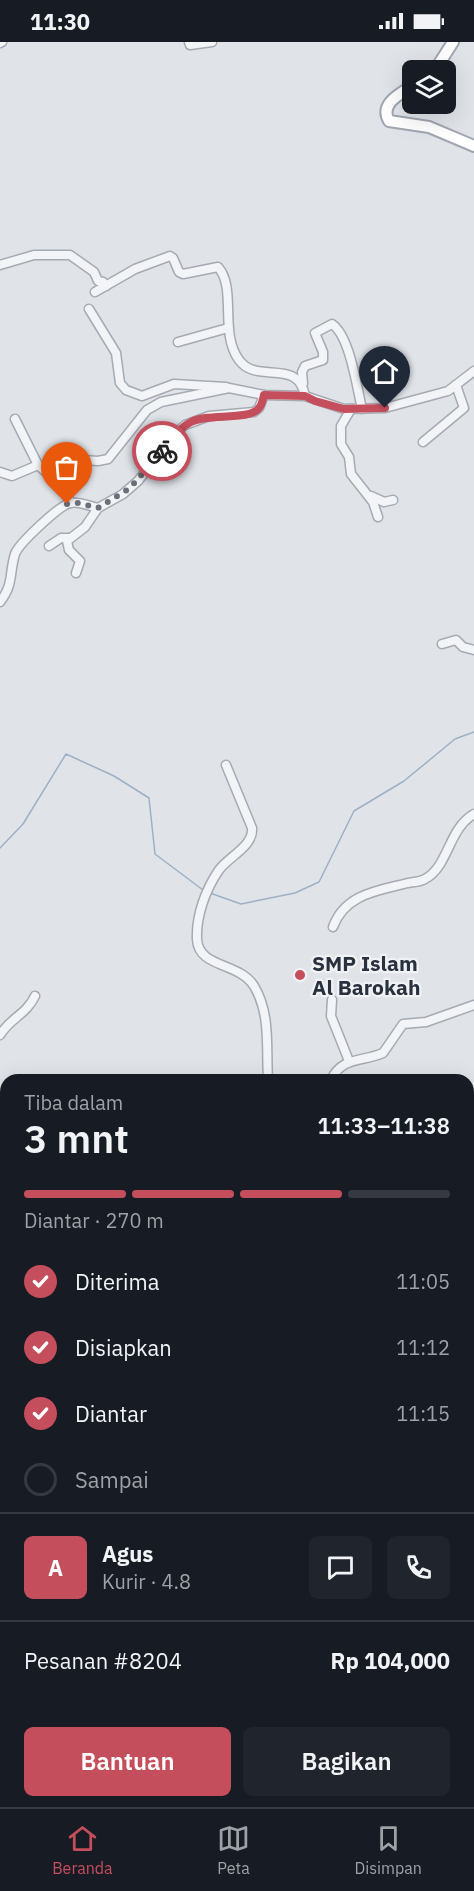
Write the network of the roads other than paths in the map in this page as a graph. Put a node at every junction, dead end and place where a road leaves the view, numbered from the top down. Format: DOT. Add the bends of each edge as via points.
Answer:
graph roads {
  1 [pos="189,42"];
  2 [pos="212,42"];
  3 [pos="453,42"];
  4 [pos="441,60"];
  5 [pos="402,93"];
  6 [pos="473,143"];
  7 [pos="0,265"];
  8 [pos="106,286"];
  9 [pos="94,292"];
  10 [pos="88,309"];
  11 [pos="228,328"];
  12 [pos="178,342"];
  13 [pos="474,372"];
  14 [pos="303,383"];
  15 [pos="456,385"];
  16 [pos="229,388"];
  17 [pos="264,395"];
  18 [pos="305,396"];
  19 [pos="351,409"];
  20 [pos="362,409"];
  21 [pos="15,419"];
  22 [pos="423,442"];
  23 [pos="38,465"];
  24 [pos="59,468"];
  25 [pos="0,472"];
  26 [pos="368,495"];
  27 [pos="393,500"];
  28 [pos="71,503"];
  29 [pos="98,508"];
  30 [pos="378,518"];
  31 [pos="70,538"];
  32 [pos="50,546"];
  33 [pos="76,573"];
  34 [pos="0,602"];
  35 [pos="442,644"];
  36 [pos="474,650"];
  37 [pos="226,765"];
  38 [pos="474,814"];
  39 [pos="333,927"];
  40 [pos="35,996"];
  41 [pos="332,1000"];
  42 [pos="474,1005"];
  43 [pos="0,1035"];
  44 [pos="349,1061"];
  45 [pos="268,1074"];
  46 [pos="335,1074"];
  47 [pos="474,1371"];
  48 [pos="474,1382"];
  1 -- 2 [label="street"];
  3 -- 4 [label="main road"];
  5 -- 6 [label="main road" via="389,103 387,119 429,127"];
  7 -- 8 [label="street" via="34,255 70,255"];
  8 -- 9 [label="street"];
  8 -- 11 [label="street" via="135,269 170,256 183,274 218,267 227,294"];
  10 -- 16 [label="street" via="116,352 120,383 126,390 145,395 169,384 184,383"];
  11 -- 12 [label="street"];
  11 -- 14 [label="street" via="233,350 245,366 293,376"];
  13 -- 15 [label="street"];
  14 -- 18 [label="street"];
  14 -- 20 [label="street" via="305,366 323,360 315,333 332,324 339,330 352,364"];
  15 -- 20 [label="street" via="400,405"];
  15 -- 22 [label="street" via="464,408"];
  16 -- 17 [label="street"];
  16 -- 24 [label="street" via="155,403 108,459 84,460"];
  17 -- 18 [label="street"];
  17 -- 29 [label="street" via="259,408 252,413 209,416 185,425 130,488"];
  18 -- 19 [label="street"];
  19 -- 20 [label="street"];
  19 -- 26 [label="street" via="341,426 341,444 354,479"];
  21 -- 23 [label="street"];
  23 -- 24 [label="street" via="46,472"];
  23 -- 25 [label="street" via="13,476"];
  24 -- 28 [label="street"];
  26 -- 27 [label="street" via="384,502"];
  26 -- 30 [label="street"];
  28 -- 29 [label="street"];
  28 -- 34 [label="street" via="18,548 11,584"];
  29 -- 31 [label="street" via="85,527"];
  31 -- 32 [label="street" via="61,538"];
  31 -- 33 [label="street" via="66,546 81,563"];
  35 -- 36 [label="street" via="456,640"];
  37 -- 45 [label="street" via="252,834 222,866 203,902 198,923 199,950 211,961 245,975 259,997 266,1025"];
  38 -- 39 [label="street" via="456,829 428,877 366,893 343,909"];
  40 -- 43 [label="street" via="27,1011"];
  41 -- 44 [label="street" via="331,1016"];
  42 -- 44 [label="street" via="426,1022 404,1024 383,1053"];
  44 -- 46 [label="street"];
  47 -- 48 [label="street"];
}
